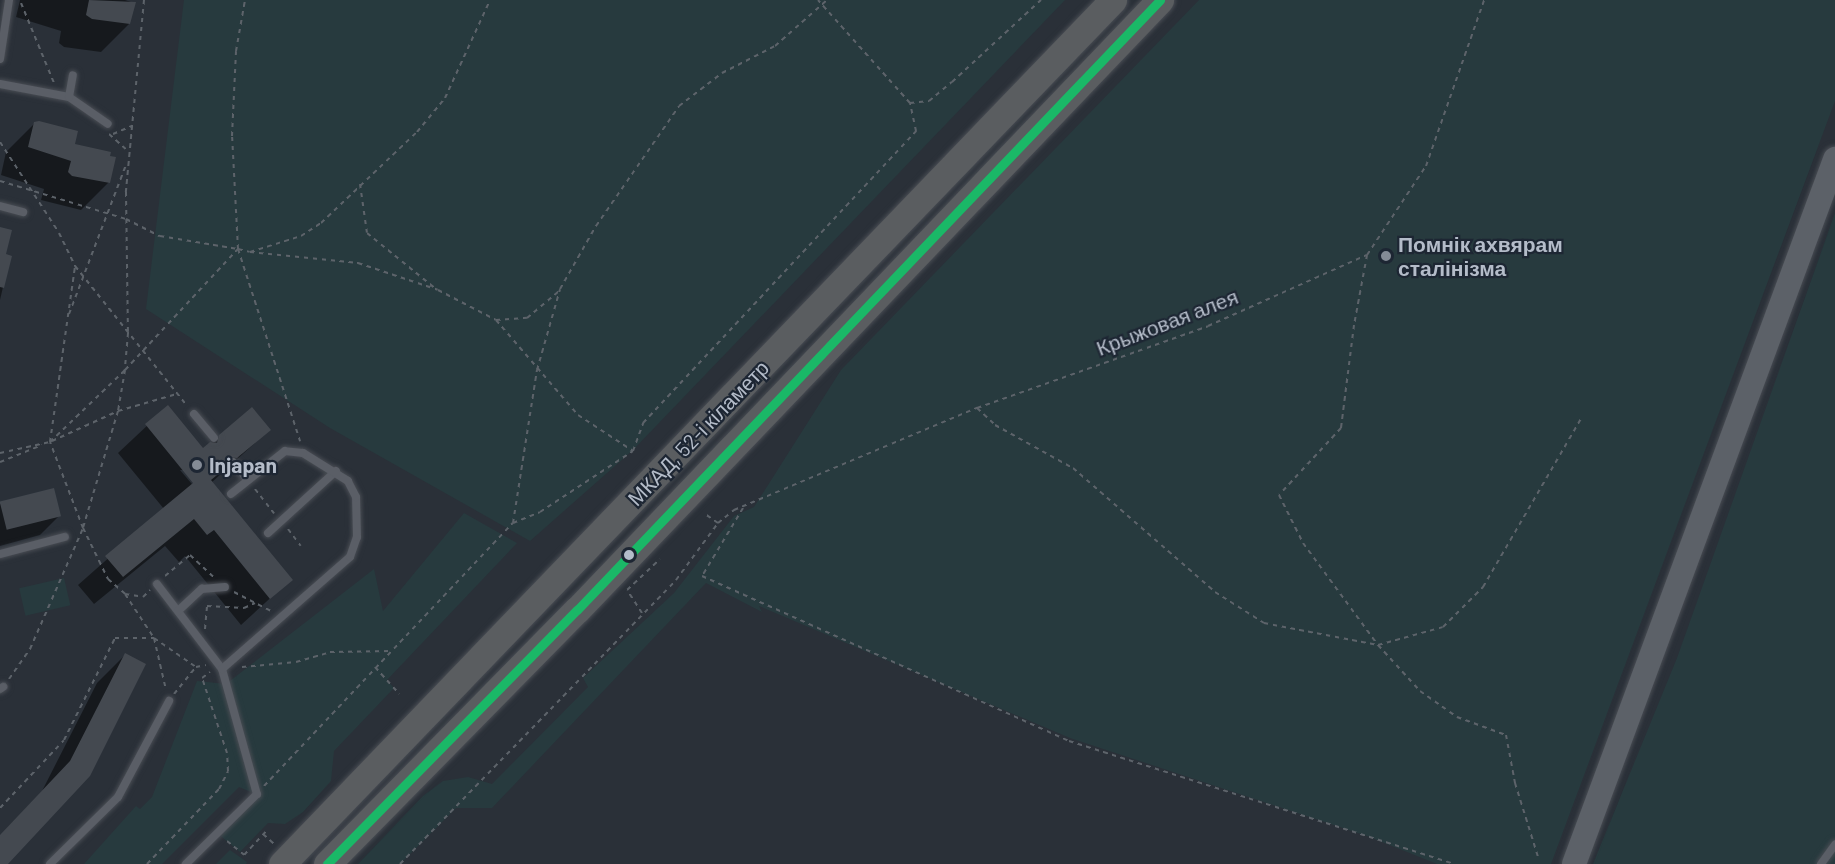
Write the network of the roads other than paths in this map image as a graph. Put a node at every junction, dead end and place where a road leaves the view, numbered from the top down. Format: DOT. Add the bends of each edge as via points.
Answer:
graph roads {
  1 [pos="9,0"];
  2 [pos="1113,0"];
  3 [pos="1160,0"];
  4 [pos="0,59"];
  5 [pos="73,75"];
  6 [pos="0,84"];
  7 [pos="69,97"];
  8 [pos="106,127"];
  9 [pos="1835,159"];
  10 [pos="0,206"];
  11 [pos="23,212"];
  12 [pos="194,414"];
  13 [pos="214,438"];
  14 [pos="233,462"];
  15 [pos="336,471"];
  16 [pos="248,480"];
  17 [pos="231,494"];
  18 [pos="268,533"];
  19 [pos="65,537"];
  20 [pos="0,554"];
  21 [pos="157,584"];
  22 [pos="225,587"];
  23 [pos="178,611"];
  24 [pos="222,665"];
  25 [pos="169,701"];
  26 [pos="1835,844"];
  27 [pos="1577,859"];
  28 [pos="50,864"];
  29 [pos="186,864"];
  30 [pos="282,864"];
  31 [pos="327,864"];
  32 [pos="1821,864"];
  1 -- 4 [label="lane"];
  2 -- 30 [label="highway, МКАД, 52-і кіламетр"];
  3 -- 31 [label="highway, МКАД, 52-і кіламетр" via="614,572"];
  5 -- 7 [label="lane"];
  6 -- 7 [label="lane"];
  7 -- 8 [label="lane"];
  9 -- 27 [label="main road"];
  10 -- 11 [label="lane"];
  12 -- 13 [label="lane"];
  14 -- 16 [label="lane"];
  15 -- 16 [label="lane" via="303,453 285,451"];
  15 -- 18 [label="lane"];
  15 -- 24 [label="lane" via="348,481 356,497 357,537 350,557"];
  16 -- 17 [label="lane"];
  19 -- 20 [label="lane"];
  21 -- 23 [label="lane"];
  22 -- 23 [label="lane" via="202,589"];
  23 -- 24 [label="lane"];
  24 -- 29 [label="lane" via="257,794"];
  25 -- 28 [label="lane" via="118,796"];
  26 -- 32 [label="lane"];
}
